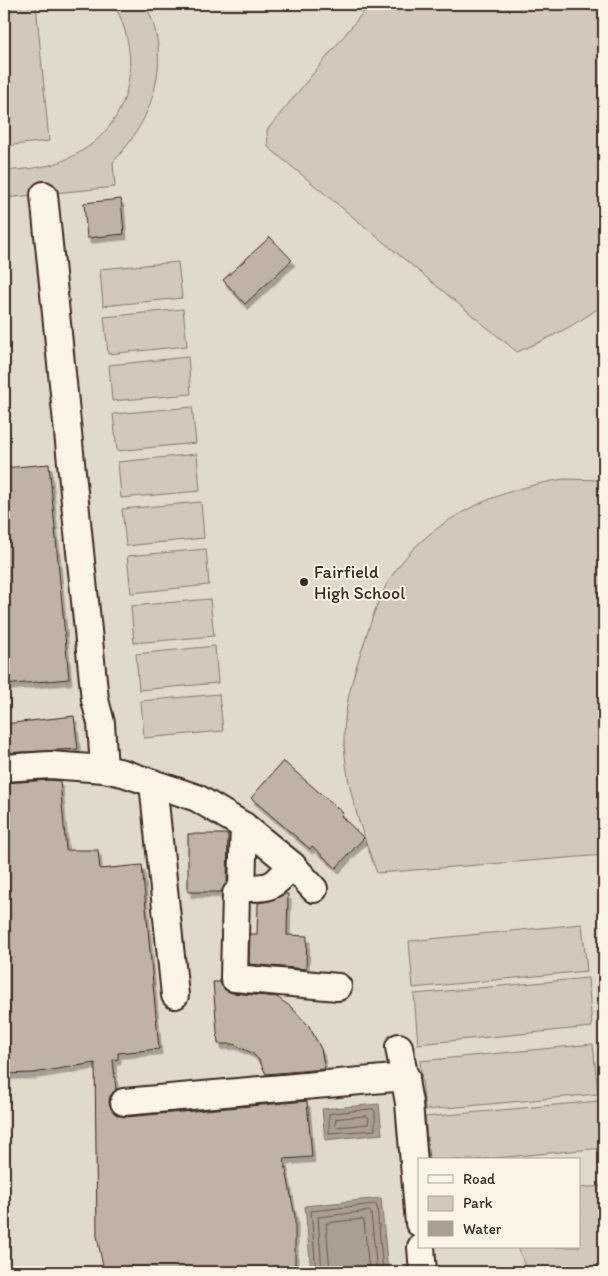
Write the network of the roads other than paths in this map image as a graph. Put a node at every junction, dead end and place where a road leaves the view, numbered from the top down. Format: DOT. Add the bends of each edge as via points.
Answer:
graph roads {
  1 [pos="44,195"];
  2 [pos="4,768"];
  3 [pos="104,769"];
  4 [pos="152,783"];
  5 [pos="244,826"];
  6 [pos="292,865"];
  7 [pos="242,888"];
  8 [pos="314,889"];
  9 [pos="338,987"];
  10 [pos="175,995"];
  11 [pos="399,1047"];
  12 [pos="406,1077"];
  13 [pos="124,1102"];
  14 [pos="418,1212"];
  15 [pos="421,1248"];
  16 [pos="423,1272"];
  1 -- 3 [label="lane"];
  2 -- 3 [label="lane" via="50,765"];
  3 -- 4 [label="lane"];
  4 -- 5 [label="lane" via="197,798"];
  4 -- 10 [label="lane"];
  5 -- 6 [label="lane"];
  5 -- 7 [label="lane"];
  6 -- 7 [label="lane" via="268,888"];
  6 -- 8 [label="lane"];
  7 -- 9 [label="lane" via="236,894 234,978"];
  11 -- 12 [label="lane"];
  12 -- 13 [label="lane"];
  12 -- 14 [label="lane"];
  15 -- 16 [label="lane"];
}
